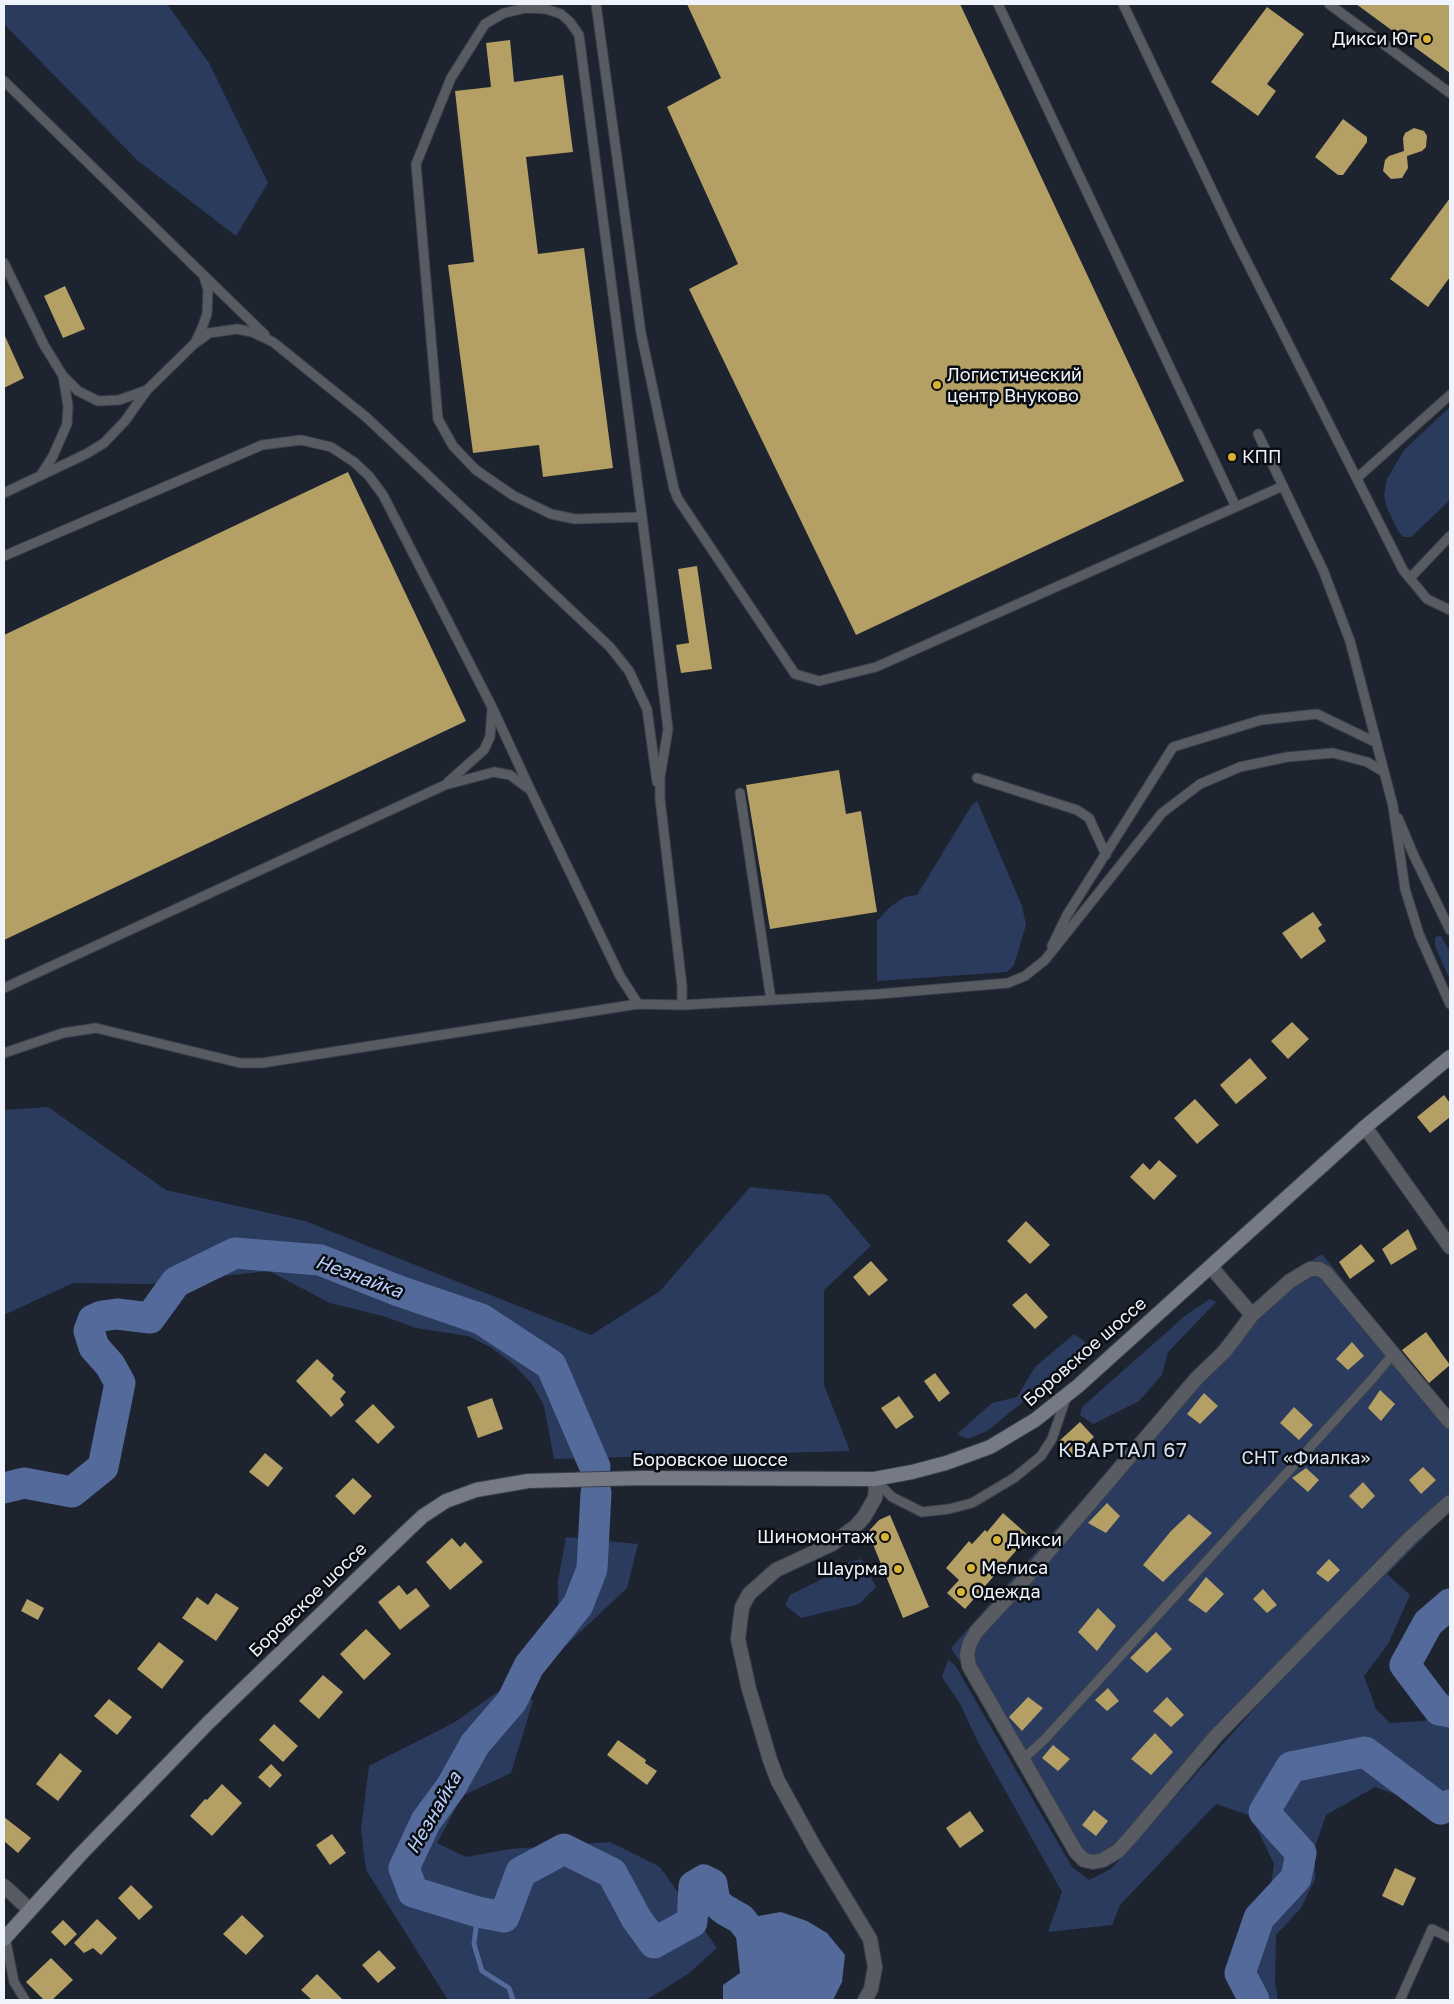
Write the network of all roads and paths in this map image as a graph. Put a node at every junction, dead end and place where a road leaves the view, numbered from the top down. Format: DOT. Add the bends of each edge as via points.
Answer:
graph roads {
  1 [pos="596,4"];
  2 [pos="998,4"];
  3 [pos="1123,4"];
  4 [pos="1329,4"];
  5 [pos="4,81"];
  6 [pos="1450,93"];
  7 [pos="4,263"];
  8 [pos="204,276"];
  9 [pos="273,342"];
  10 [pos="194,344"];
  11 [pos="63,376"];
  12 [pos="147,390"];
  13 [pos="1450,395"];
  14 [pos="1258,434"];
  15 [pos="41,475"];
  16 [pos="1357,478"];
  17 [pos="1283,486"];
  18 [pos="4,493"];
  19 [pos="1236,507"];
  20 [pos="642,517"];
  21 [pos="1450,536"];
  22 [pos="4,556"];
  23 [pos="1410,578"];
  24 [pos="1450,610"];
  25 [pos="492,705"];
  26 [pos="1377,743"];
  27 [pos="1384,772"];
  28 [pos="977,778"];
  29 [pos="445,785"];
  30 [pos="531,791"];
  31 [pos="740,793"];
  32 [pos="660,799"];
  33 [pos="1393,806"];
  34 [pos="1106,855"];
  35 [pos="1450,930"];
  36 [pos="1045,960"];
  37 [pos="4,988"];
  38 [pos="771,1000"];
  39 [pos="638,1004"];
  40 [pos="682,1004"];
  41 [pos="1450,1004"];
  42 [pos="4,1053"];
  43 [pos="1450,1057"];
  44 [pos="1365,1127"];
  45 [pos="1450,1245"];
  46 [pos="1211,1267"];
  47 [pos="1252,1315"];
  48 [pos="1393,1354"];
  49 [pos="1067,1395"];
  50 [pos="1450,1422"];
  51 [pos="874,1479"];
  52 [pos="1450,1502"];
  53 [pos="1022,1760"];
  54 [pos="4,1886"];
  55 [pos="30,1910"];
  56 [pos="4,1938"];
  57 [pos="1450,1938"];
  58 [pos="25,2000"];
  59 [pos="865,2000"];
  60 [pos="1400,2000"];
  1 -- 19 [label="lane" via="641,333 674,489 795,674 819,681 876,667"];
  2 -- 19 [label="lane"];
  3 -- 16 [label="lane" via="1235,238"];
  4 -- 6 [label="lane"];
  5 -- 8 [label="lane"];
  7 -- 11 [label="lane" via="44,346"];
  8 -- 9 [label="lane"];
  8 -- 10 [label="lane" via="208,290 206,314"];
  9 -- 10 [label="lane" via="237,329 209,333"];
  9 -- 32 [label="lane" via="366,417 610,647 629,671 647,709"];
  10 -- 12 [label="lane"];
  11 -- 12 [label="lane" via="78,391 98,401 119,400"];
  11 -- 15 [label="lane" via="67,424"];
  12 -- 15 [label="lane" via="104,443"];
  13 -- 16 [label="lane"];
  14 -- 17 [label="lane"];
  15 -- 18 [label="lane"];
  16 -- 23 [label="lane"];
  17 -- 19 [label="lane"];
  17 -- 26 [label="lane" via="1324,570 1343,620"];
  20 -- 20 [label="lane" via="575,519 551,514 514,496 476,470 453,446 438,419 416,164 451,78 485,24 504,13 526,8 546,9 561,14 578,35"];
  20 -- 32 [label="lane" via="668,729"];
  21 -- 23 [label="lane"];
  22 -- 25 [label="lane" via="262,445 301,440 331,447 354,462 383,495"];
  23 -- 24 [label="lane" via="1427,599"];
  25 -- 29 [label="lane" via="490,737 484,750"];
  25 -- 30 [label="lane"];
  26 -- 27 [label="lane"];
  26 -- 34 [label="lane" via="1317,714 1261,720 1173,747"];
  27 -- 33 [label="lane"];
  27 -- 36 [label="lane" via="1366,762 1333,753 1287,757 1240,767 1200,784 1162,813"];
  28 -- 34 [label="lane" via="1077,810 1089,818"];
  29 -- 30 [label="lane" via="494,772 510,776"];
  29 -- 37 [label="lane"];
  30 -- 39 [label="lane" via="620,976"];
  31 -- 38 [label="lane"];
  32 -- 40 [label="lane"];
  33 -- 35 [label="lane"];
  33 -- 41 [label="lane" via="1410,908"];
  34 -- 36 [label="lane" via="1067,915"];
  36 -- 38 [label="lane" via="1025,976 1008,983"];
  38 -- 40 [label="lane"];
  39 -- 40 [label="lane"];
  39 -- 42 [label="lane" via="262,1063 240,1063 96,1028 63,1033"];
  43 -- 44 [label="main road, Боровское шоссе"];
  44 -- 45 [label="street"];
  44 -- 46 [label="main road, Боровское шоссе"];
  46 -- 47 [label="street"];
  46 -- 49 [label="main road, Боровское шоссе"];
  47 -- 48 [label="street" via="1290,1281 1310,1269 1319,1269 1326,1273"];
  47 -- 53 [label="street" via="1025,1580 976,1632 970,1643 967,1654 970,1666"];
  48 -- 50 [label="street"];
  48 -- 53 [label="lane" via="1045,1739"];
  49 -- 51 [label="main road, Боровское шоссе" via="990,1447 946,1463"];
  49 -- 51 [label="lane" via="1052,1439 1041,1456 1014,1478 972,1503 922,1512 892,1497"];
  51 -- 55 [label="main road, Боровское шоссе" via="546,1480 476,1490 446,1501 423,1516 306,1626 209,1722"];
  51 -- 59 [label="street" via="875,1498 854,1527 832,1544 776,1570 749,1594 742,1607 738,1639 749,1689 778,1781 870,1939 875,1967 871,1989"];
  52 -- 53 [label="street" via="1410,1538 1229,1723 1118,1851 1103,1860 1084,1860 1076,1852"];
  54 -- 55 [label="street"];
  55 -- 56 [label="main road, Боровское шоссе"];
  56 -- 58 [label="lane" via="14,1982"];
  57 -- 60 [label="lane" via="1432,1929"];
}
